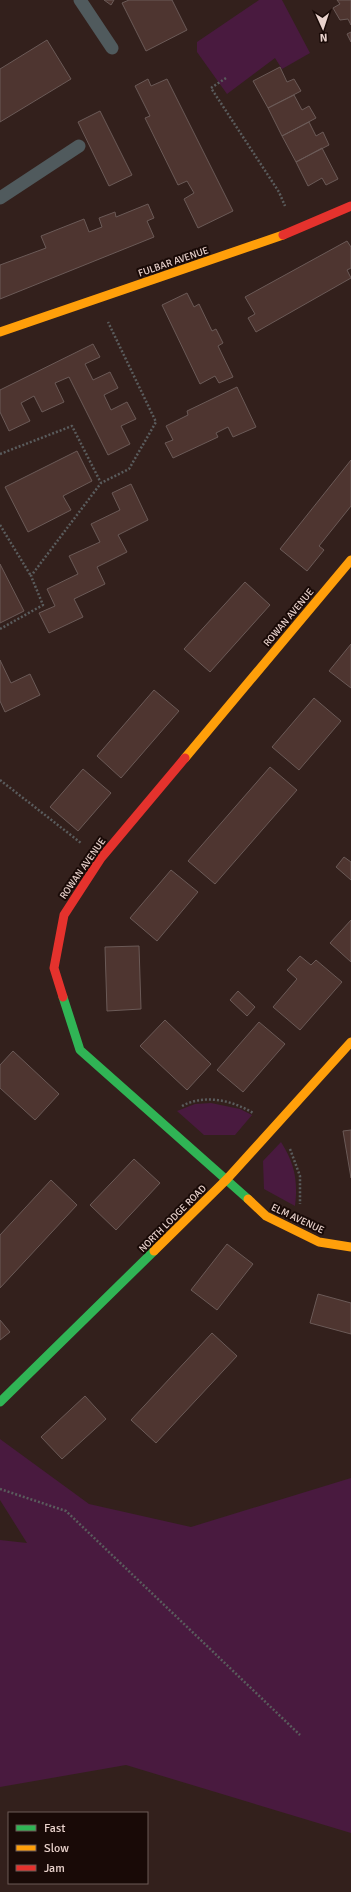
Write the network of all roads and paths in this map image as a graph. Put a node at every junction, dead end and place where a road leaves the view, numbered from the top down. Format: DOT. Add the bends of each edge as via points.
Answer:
graph roads {
  1 [pos="80,0"];
  2 [pos="112,48"];
  3 [pos="226,78"];
  4 [pos="79,146"];
  5 [pos="0,198"];
  6 [pos="351,206"];
  7 [pos="295,231"];
  8 [pos="97,299"];
  9 [pos="0,332"];
  10 [pos="0,454"];
  11 [pos="101,483"];
  12 [pos="0,525"];
  13 [pos="351,560"];
  14 [pos="31,576"];
  15 [pos="0,629"];
  16 [pos="0,780"];
  17 [pos="100,858"];
  18 [pos="351,1042"];
  19 [pos="227,1179"];
  20 [pos="351,1247"];
  21 [pos="0,1402"];
  22 [pos="0,1489"];
  23 [pos="300,1735"];
  1 -- 2 [label="lane"];
  3 -- 7 [label="path" via="211,88 279,192"];
  4 -- 5 [label="lane"];
  6 -- 7 [label="street, FULBAR AVENUE"];
  7 -- 8 [label="street, FULBAR AVENUE"];
  8 -- 9 [label="street, FULBAR AVENUE"];
  8 -- 11 [label="path" via="156,422 129,469"];
  10 -- 11 [label="path" via="72,426"];
  11 -- 14 [label="path"];
  12 -- 14 [label="path"];
  13 -- 17 [label="street, ROWAN AVENUE"];
  14 -- 15 [label="path" via="42,605"];
  16 -- 17 [label="path"];
  17 -- 19 [label="street, ROWAN AVENUE" via="64,915 54,968 80,1050"];
  18 -- 19 [label="street, NORTH LODGE ROAD"];
  19 -- 20 [label="street, ELM AVENUE" via="266,1216 319,1242"];
  19 -- 21 [label="street, NORTH LODGE ROAD"];
  22 -- 23 [label="path" via="66,1511"];
}
